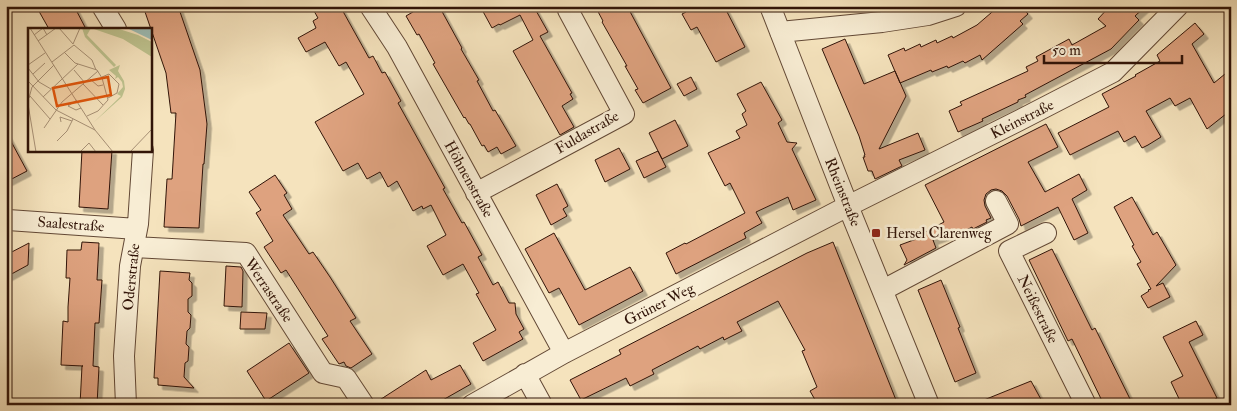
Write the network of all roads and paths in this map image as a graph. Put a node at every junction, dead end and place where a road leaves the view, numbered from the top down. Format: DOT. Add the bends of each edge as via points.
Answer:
graph roads {
  1 [pos="102,6"];
  2 [pos="370,6"];
  3 [pos="770,6"];
  4 [pos="956,6"];
  5 [pos="1178,6"];
  6 [pos="568,10"];
  7 [pos="115,28"];
  8 [pos="780,32"];
  9 [pos="143,151"];
  10 [pos="476,192"];
  11 [pos="996,201"];
  12 [pos="848,206"];
  13 [pos="6,221"];
  14 [pos="1046,232"];
  15 [pos="135,238"];
  16 [pos="883,290"];
  17 [pos="564,353"];
  18 [pos="525,374"];
  19 [pos="126,405"];
  20 [pos="364,405"];
  21 [pos="472,405"];
  22 [pos="542,405"];
  23 [pos="929,405"];
  24 [pos="1086,405"];
  1 -- 7 [label="street"];
  2 -- 10 [label="street, Höhnenstraße" via="398,47"];
  3 -- 8 [label="street, Rheinstraße"];
  4 -- 8 [label="street" via="928,16"];
  5 -- 12 [label="street, Kleinstraße" via="1113,72"];
  6 -- 10 [label="street, Fuldastraße" via="624,114"];
  8 -- 12 [label="street, Rheinstraße"];
  9 -- 15 [label="street, Oderstraße"];
  10 -- 17 [label="street, Höhnenstraße"];
  11 -- 16 [label="street" via="1008,224"];
  12 -- 16 [label="street, Rheinstraße"];
  12 -- 17 [label="street, Grüner Weg"];
  13 -- 15 [label="street, Saalestraße"];
  14 -- 24 [label="street, Neißestraße" via="1009,251"];
  15 -- 19 [label="street, Oderstraße" via="124,356"];
  15 -- 20 [label="street, Werrastraße" via="246,253 323,373 346,378"];
  16 -- 23 [label="street, Rheinstraße"];
  17 -- 18 [label="street, Grüner Weg"];
  18 -- 21 [label="street, Grüner Weg"];
  18 -- 22 [label="street"];
}
